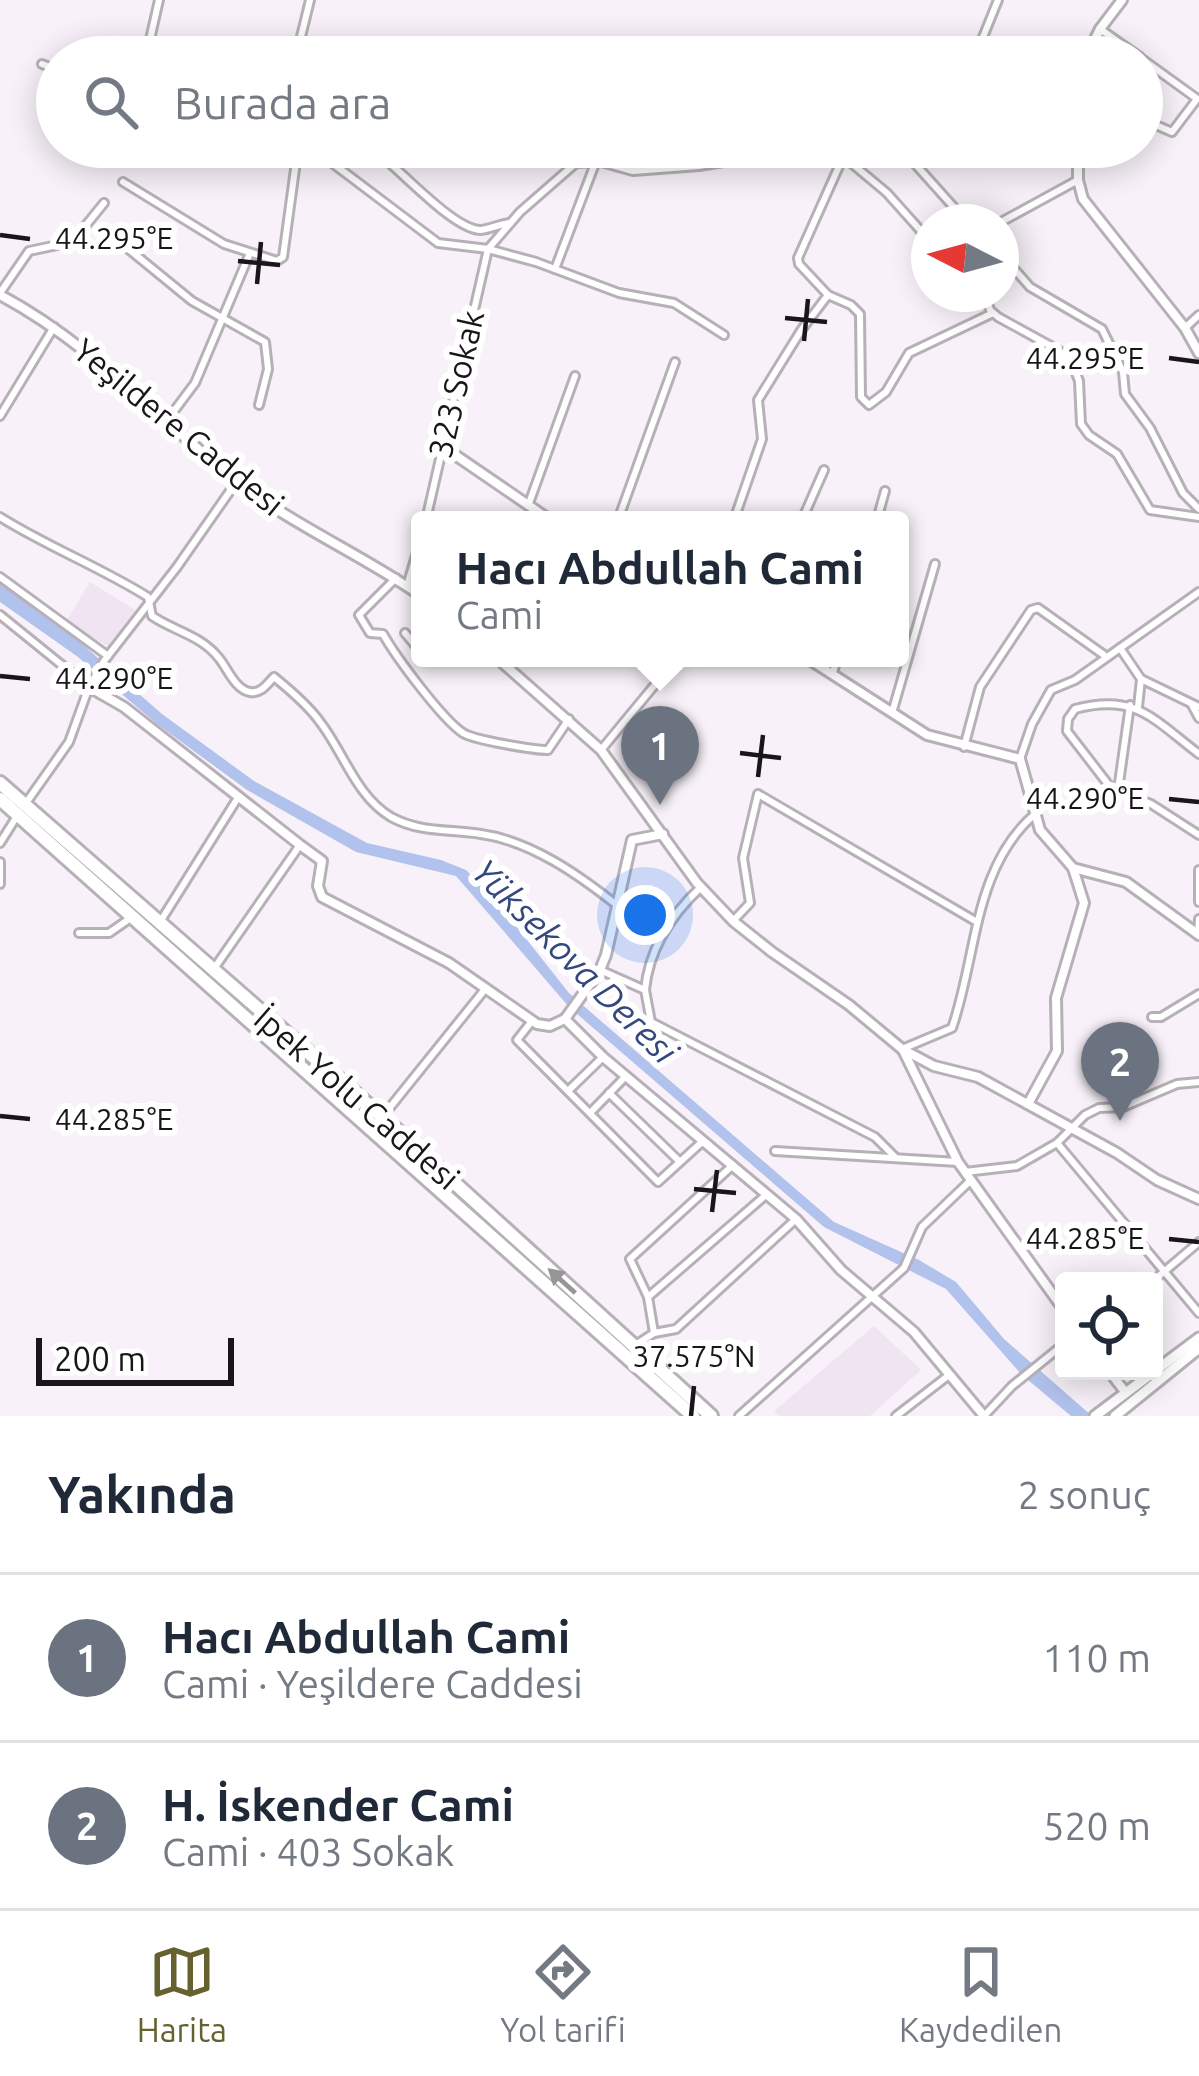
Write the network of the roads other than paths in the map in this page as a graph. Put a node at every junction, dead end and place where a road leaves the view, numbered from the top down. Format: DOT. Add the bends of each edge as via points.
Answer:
graph roads {
  1 [pos="159,0"];
  2 [pos="310,0"];
  3 [pos="998,0"];
  4 [pos="1117,2"];
  5 [pos="1100,29"];
  6 [pos="151,36"];
  7 [pos="301,36"];
  8 [pos="983,36"];
  9 [pos="1096,36"];
  10 [pos="1110,36"];
  11 [pos="1163,74"];
  12 [pos="1198,100"];
  13 [pos="1163,128"];
  14 [pos="295,168"];
  15 [pos="339,168"];
  16 [pos="392,168"];
  17 [pos="570,168"];
  18 [pos="593,168"];
  19 [pos="622,168"];
  20 [pos="673,168"];
  21 [pos="842,168"];
  22 [pos="864,168"];
  23 [pos="918,168"];
  24 [pos="1078,168"];
  25 [pos="1078,180"];
  26 [pos="123,182"];
  27 [pos="104,203"];
  28 [pos="951,204"];
  29 [pos="1019,212"];
  30 [pos="911,220"];
  31 [pos="509,223"];
  32 [pos="126,247"];
  33 [pos="488,249"];
  34 [pos="250,253"];
  35 [pos="555,269"];
  36 [pos="1019,274"];
  37 [pos="0,294"];
  38 [pos="828,295"];
  39 [pos="993,313"];
  40 [pos="222,315"];
  41 [pos="1199,315"];
  42 [pos="54,327"];
  43 [pos="1185,328"];
  44 [pos="724,335"];
  45 [pos="1199,353"];
  46 [pos="675,362"];
  47 [pos="575,376"];
  48 [pos="259,405"];
  49 [pos="1,412"];
  50 [pos="168,419"];
  51 [pos="442,446"];
  52 [pos="824,470"];
  53 [pos="237,481"];
  54 [pos="886,491"];
  55 [pos="428,511"];
  56 [pos="531,511"];
  57 [pos="532,511"];
  58 [pos="621,511"];
  59 [pos="737,511"];
  60 [pos="806,511"];
  61 [pos="880,511"];
  62 [pos="1199,513"];
  63 [pos="0,517"];
  64 [pos="935,564"];
  65 [pos="411,572"];
  66 [pos="0,577"];
  67 [pos="397,577"];
  68 [pos="407,586"];
  69 [pos="411,589"];
  70 [pos="1199,592"];
  71 [pos="148,605"];
  72 [pos="0,615"];
  73 [pos="11,624"];
  74 [pos="0,632"];
  75 [pos="405,633"];
  76 [pos="411,640"];
  77 [pos="1120,648"];
  78 [pos="909,654"];
  79 [pos="1105,656"];
  80 [pos="106,658"];
  81 [pos="508,667"];
  82 [pos="670,667"];
  83 [pos="822,667"];
  84 [pos="835,667"];
  85 [pos="905,667"];
  86 [pos="833,673"];
  87 [pos="1142,680"];
  88 [pos="89,687"];
  89 [pos="1134,706"];
  90 [pos="1196,706"];
  91 [pos="892,713"];
  92 [pos="1199,718"];
  93 [pos="569,719"];
  94 [pos="964,746"];
  95 [pos="601,751"];
  96 [pos="1199,754"];
  97 [pos="1020,759"];
  98 [pos="0,783"];
  99 [pos="1118,792"];
  100 [pos="239,796"];
  101 [pos="0,800"];
  102 [pos="21,810"];
  103 [pos="1035,814"];
  104 [pos="663,834"];
  105 [pos="1199,835"];
  106 [pos="0,843"];
  107 [pos="300,845"];
  108 [pos="0,862"];
  109 [pos="1073,868"];
  110 [pos="1199,870"];
  111 [pos="0,884"];
  112 [pos="700,887"];
  113 [pos="1199,902"];
  114 [pos="618,906"];
  115 [pos="131,917"];
  116 [pos="1199,919"];
  117 [pos="733,920"];
  118 [pos="977,922"];
  119 [pos="159,925"];
  120 [pos="79,933"];
  121 [pos="1198,935"];
  122 [pos="600,970"];
  123 [pos="213,971"];
  124 [pos="486,988"];
  125 [pos="645,990"];
  126 [pos="1196,995"];
  127 [pos="567,1016"];
  128 [pos="1152,1017"];
  129 [pos="532,1021"];
  130 [pos="902,1048"];
  131 [pos="603,1058"];
  132 [pos="626,1076"];
  133 [pos="1199,1082"];
  134 [pos="568,1091"];
  135 [pos="609,1093"];
  136 [pos="1028,1104"];
  137 [pos="590,1113"];
  138 [pos="382,1117"];
  139 [pos="1072,1129"];
  140 [pos="875,1137"];
  141 [pos="703,1142"];
  142 [pos="1057,1143"];
  143 [pos="775,1151"];
  144 [pos="871,1155"];
  145 [pos="895,1156"];
  146 [pos="680,1161"];
  147 [pos="958,1162"];
  148 [pos="734,1165"];
  149 [pos="968,1177"];
  150 [pos="767,1194"];
  151 [pos="1199,1199"];
  152 [pos="796,1219"];
  153 [pos="1199,1242"];
  154 [pos="1167,1271"];
  155 [pos="1163,1274"];
  156 [pos="873,1296"];
  157 [pos="648,1297"];
  158 [pos="1055,1298"];
  159 [pos="1199,1313"];
  160 [pos="654,1333"];
  161 [pos="1199,1338"];
  162 [pos="634,1346"];
  163 [pos="1199,1348"];
  164 [pos="1055,1349"];
  165 [pos="949,1376"];
  166 [pos="1115,1380"];
  167 [pos="1127,1398"];
  168 [pos="1099,1413"];
  169 [pos="693,1416"];
  170 [pos="711,1416"];
  171 [pos="739,1416"];
  172 [pos="896,1416"];
  173 [pos="984,1416"];
  174 [pos="1115,1416"];
  175 [pos="1138,1416"];
  1 -- 6 [label="street"];
  2 -- 7 [label="street"];
  3 -- 8 [label="street"];
  4 -- 5 [label="street"];
  5 -- 9 [label="street"];
  5 -- 10 [label="street"];
  11 -- 12 [label="street"];
  12 -- 13 [label="street" via="1172,132"];
  14 -- 34 [label="street" via="283,256"];
  15 -- 33 [label="street" via="438,243"];
  16 -- 31 [label="street" via="467,226"];
  17 -- 31 [label="street"];
  18 -- 35 [label="street"];
  19 -- 20 [label="street"];
  21 -- 38 [label="street" via="798,258"];
  22 -- 30 [label="street"];
  23 -- 28 [label="street"];
  24 -- 25 [label="street"];
  25 -- 29 [label="street"];
  25 -- 43 [label="street" via="1083,199"];
  26 -- 34 [label="street"];
  27 -- 37 [label="street" via="79,235 29,251"];
  31 -- 33 [label="street"];
  32 -- 40 [label="street"];
  33 -- 35 [label="street"];
  33 -- 51 [label="street, 323 Sokak"];
  34 -- 40 [label="street"];
  35 -- 44 [label="street" via="674,303"];
  36 -- 62 [label="street" via="1102,329 1125,394"];
  37 -- 42 [label="street, Yeşildere Caddesi"];
  38 -- 39 [label="street" via="860,314 861,397 869,405 909,353"];
  38 -- 59 [label="street" via="758,400 762,439"];
  39 -- 62 [label="street" via="1072,363 1081,424 1117,454 1150,510"];
  40 -- 48 [label="street" via="267,346"];
  40 -- 50 [label="street" via="195,383"];
  41 -- 43 [label="street"];
  42 -- 49 [label="street"];
  42 -- 50 [label="street, Yeşildere Caddesi"];
  43 -- 45 [label="street"];
  46 -- 58 [label="street"];
  47 -- 57 [label="street"];
  50 -- 53 [label="street, Yeşildere Caddesi"];
  51 -- 55 [label="street, 323 Sokak"];
  51 -- 56 [label="street"];
  52 -- 60 [label="street"];
  53 -- 67 [label="street, Yeşildere Caddesi"];
  53 -- 71 [label="street"];
  54 -- 61 [label="street"];
  63 -- 71 [label="street" via="103,569 148,597"];
  64 -- 78 [label="street"];
  65 -- 68 [label="street"];
  66 -- 80 [label="street"];
  67 -- 68 [label="street, Yeşildere Caddesi"];
  67 -- 93 [label="street" via="359,615 465,734 548,750"];
  68 -- 69 [label="street, Yeşildere Caddesi"];
  70 -- 77 [label="street"];
  71 -- 80 [label="street"];
  71 -- 114 [label="street" via="157,621 214,652 239,687 260,691 274,677 285,686 322,724 366,796 392,817 418,829 523,845"];
  72 -- 73 [label="street"];
  73 -- 74 [label="street"];
  73 -- 88 [label="street"];
  75 -- 76 [label="street"];
  77 -- 79 [label="street"];
  77 -- 87 [label="street"];
  79 -- 94 [label="street" via="1049,614 1031,610 980,687"];
  79 -- 97 [label="street" via="1052,690"];
  80 -- 88 [label="street"];
  81 -- 93 [label="street"];
  82 -- 95 [label="street"];
  83 -- 86 [label="street"];
  84 -- 86 [label="street"];
  85 -- 91 [label="street"];
  86 -- 91 [label="street"];
  87 -- 89 [label="street"];
  87 -- 90 [label="street"];
  88 -- 100 [label="street"];
  88 -- 102 [label="street" via="69,742"];
  89 -- 96 [label="street"];
  89 -- 99 [label="street"];
  89 -- 99 [label="street" via="1092,704 1068,719 1077,745"];
  90 -- 92 [label="street"];
  91 -- 94 [label="street"];
  93 -- 95 [label="street"];
  94 -- 97 [label="street"];
  95 -- 104 [label="street"];
  97 -- 103 [label="street"];
  98 -- 102 [label="highway, İpek Yolu Caddesi"];
  99 -- 105 [label="street"];
  100 -- 107 [label="street"];
  100 -- 119 [label="street"];
  101 -- 102 [label="highway, İpek Yolu Caddesi"];
  102 -- 106 [label="street"];
  102 -- 115 [label="highway, İpek Yolu Caddesi"];
  102 -- 119 [label="highway, İpek Yolu Caddesi"];
  103 -- 109 [label="street"];
  103 -- 118 [label="street" via="1017,829"];
  104 -- 112 [label="street"];
  104 -- 114 [label="street" via="632,840"];
  107 -- 123 [label="street"];
  107 -- 124 [label="street" via="322,861 322,897"];
  108 -- 111 [label="street"];
  109 -- 121 [label="street" via="1126,882"];
  109 -- 136 [label="street" via="1084,902 1055,998 1057,1051"];
  110 -- 113 [label="street"];
  112 -- 117 [label="street"];
  112 -- 125 [label="street" via="653,952"];
  114 -- 122 [label="street"];
  115 -- 120 [label="street" via="109,933"];
  115 -- 169 [label="highway, İpek Yolu Caddesi"];
  116 -- 121 [label="street"];
  117 -- 118 [label="street" via="750,903 743,858 758,794"];
  117 -- 130 [label="street"];
  118 -- 130 [label="street" via="952,1028"];
  119 -- 123 [label="highway, İpek Yolu Caddesi"];
  122 -- 125 [label="street"];
  122 -- 127 [label="street"];
  123 -- 138 [label="highway, İpek Yolu Caddesi"];
  124 -- 129 [label="street"];
  124 -- 138 [label="street"];
  125 -- 140 [label="street" via="651,1022"];
  126 -- 128 [label="street"];
  127 -- 129 [label="street" via="550,1026"];
  127 -- 131 [label="street"];
  129 -- 134 [label="street" via="517,1040"];
  130 -- 136 [label="street"];
  130 -- 147 [label="street"];
  131 -- 132 [label="street"];
  131 -- 134 [label="street"];
  132 -- 135 [label="street"];
  132 -- 141 [label="street"];
  133 -- 139 [label="street" via="1099,1108"];
  134 -- 137 [label="street"];
  135 -- 137 [label="street"];
  135 -- 146 [label="street"];
  136 -- 139 [label="street"];
  137 -- 146 [label="street" via="658,1182"];
  162 -- 138 [label="highway, İpek Yolu Caddesi, one-way"];
  139 -- 142 [label="street"];
  139 -- 151 [label="street"];
  140 -- 144 [label="street"];
  140 -- 145 [label="street"];
  141 -- 146 [label="street"];
  141 -- 148 [label="street"];
  142 -- 149 [label="street" via="1017,1166"];
  142 -- 154 [label="street"];
  143 -- 144 [label="street"];
  144 -- 145 [label="street"];
  145 -- 147 [label="street"];
  147 -- 149 [label="street"];
  148 -- 150 [label="street"];
  148 -- 157 [label="street" via="630,1259"];
  149 -- 156 [label="street" via="922,1227 904,1268"];
  149 -- 158 [label="street"];
  150 -- 152 [label="street"];
  150 -- 157 [label="street"];
  152 -- 156 [label="street"];
  152 -- 160 [label="street" via="676,1329"];
  153 -- 154 [label="street"];
  154 -- 155 [label="street"];
  154 -- 159 [label="street"];
  156 -- 165 [label="street"];
  156 -- 171 [label="street"];
  157 -- 160 [label="street"];
  160 -- 162 [label="street"];
  161 -- 167 [label="main road"];
  162 -- 170 [label="highway, İpek Yolu Caddesi"];
  163 -- 167 [label="main road"];
  164 -- 173 [label="street"];
  165 -- 172 [label="street"];
  165 -- 173 [label="street"];
  166 -- 167 [label="street"];
  167 -- 168 [label="main road"];
  167 -- 174 [label="main road"];
  167 -- 175 [label="street"];
}
